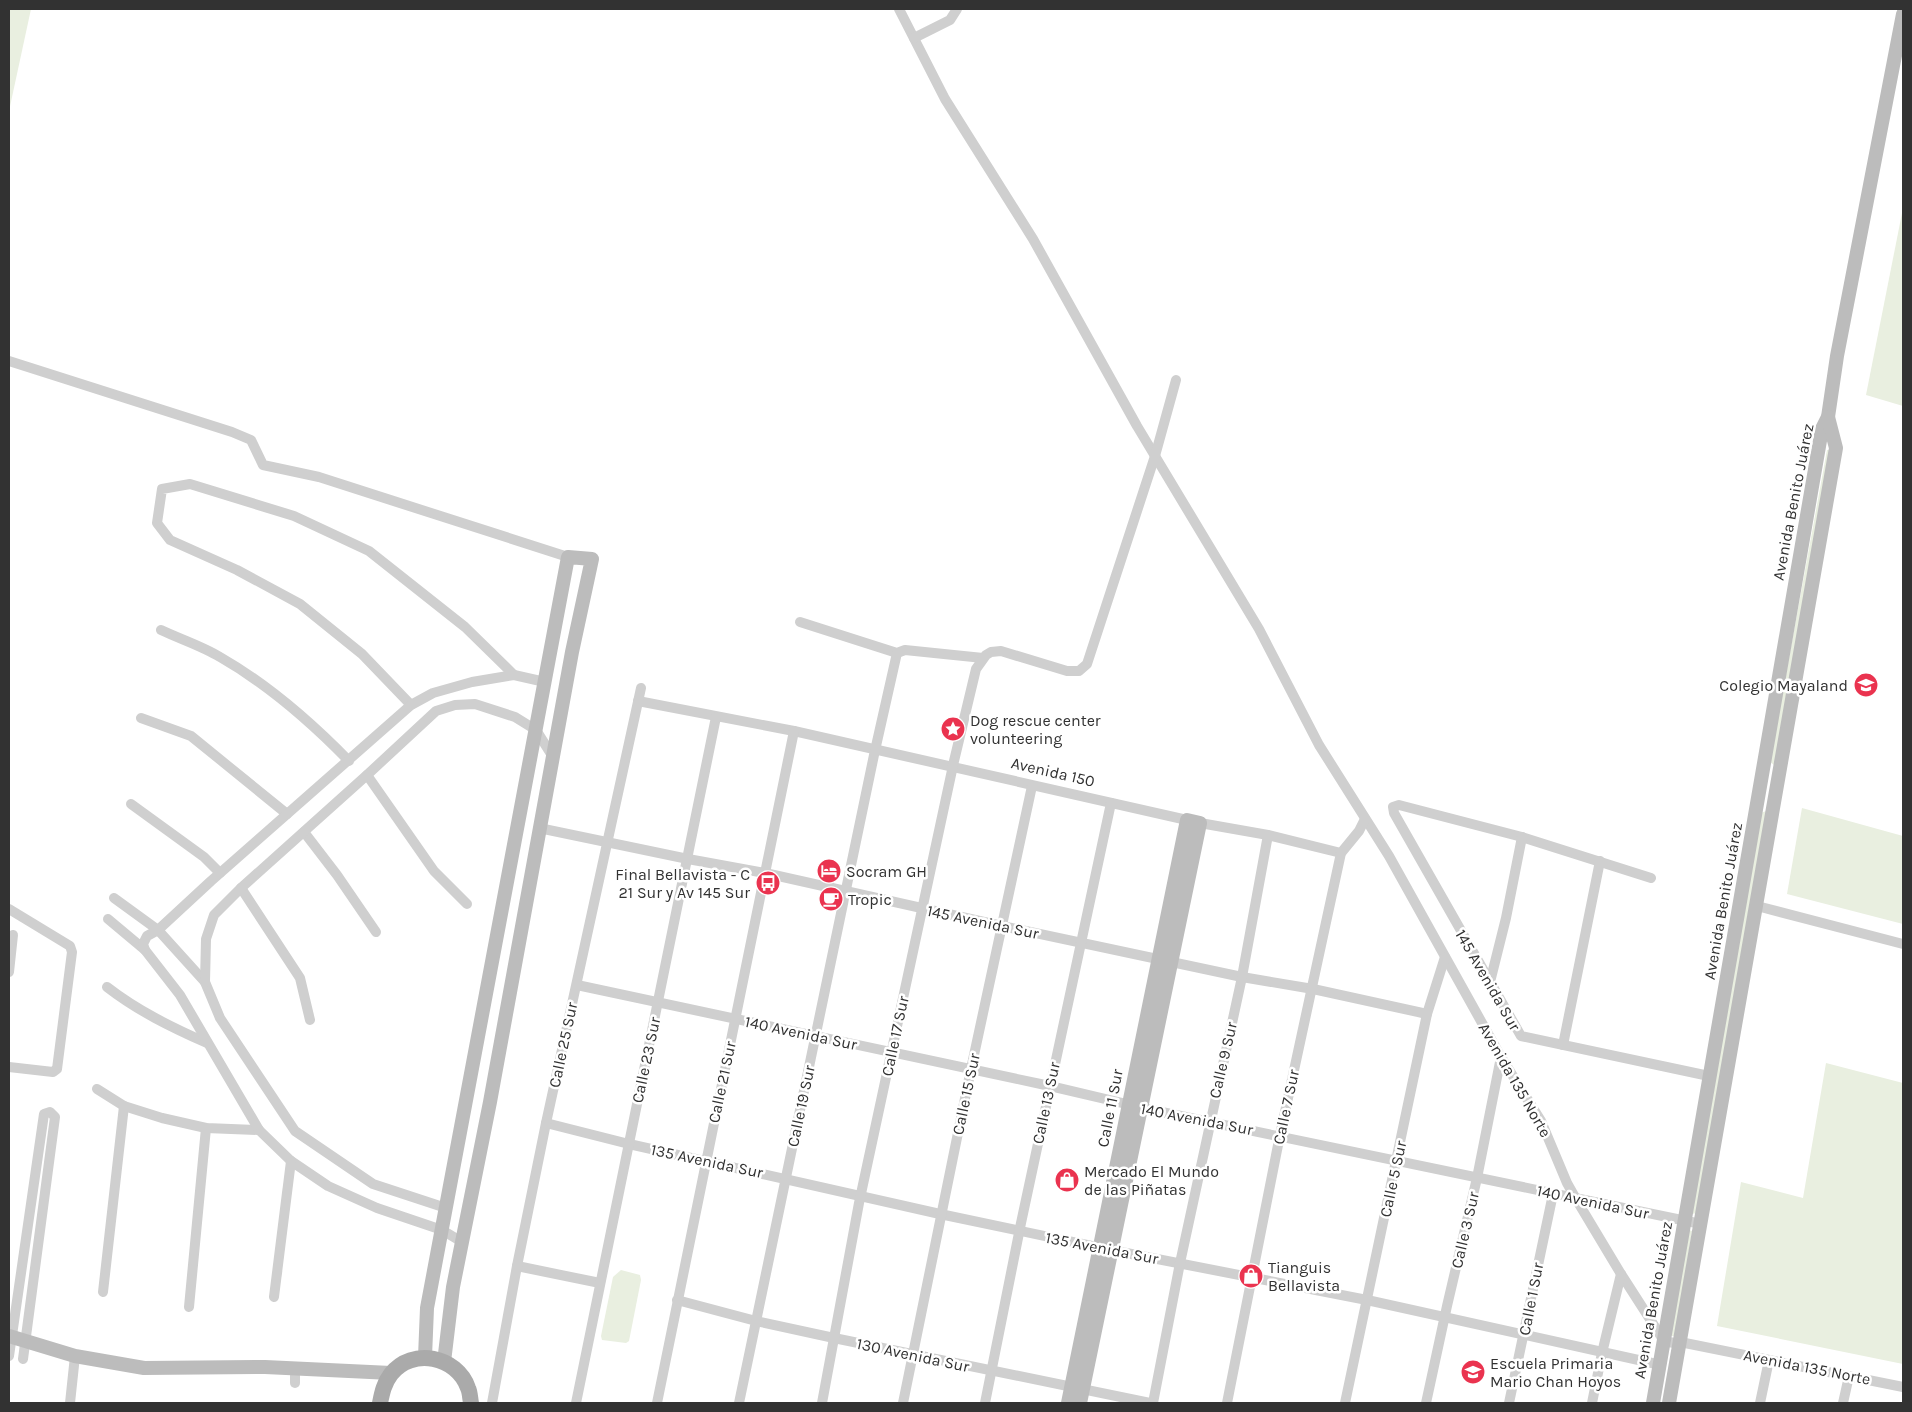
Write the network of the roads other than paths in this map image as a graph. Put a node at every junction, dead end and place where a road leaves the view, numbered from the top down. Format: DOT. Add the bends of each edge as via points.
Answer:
graph roads {
  1 [pos="899,9"];
  2 [pos="957,9"];
  3 [pos="1903,14"];
  4 [pos="914,38"];
  5 [pos="9,361"];
  6 [pos="1176,380"];
  7 [pos="1828,417"];
  8 [pos="1155,456"];
  9 [pos="568,557"];
  10 [pos="800,622"];
  11 [pos="160,630"];
  12 [pos="897,653"];
  13 [pos="983,658"];
  14 [pos="514,675"];
  15 [pos="545,682"];
  16 [pos="641,688"];
  17 [pos="638,701"];
  18 [pos="411,705"];
  19 [pos="141,718"];
  20 [pos="716,718"];
  21 [pos="536,730"];
  22 [pos="794,731"];
  23 [pos="875,750"];
  24 [pos="553,757"];
  25 [pos="349,761"];
  26 [pos="953,766"];
  27 [pos="367,775"];
  28 [pos="1032,786"];
  29 [pos="1111,803"];
  30 [pos="131,804"];
  31 [pos="287,814"];
  32 [pos="1365,819"];
  33 [pos="1193,822"];
  34 [pos="540,828"];
  35 [pos="304,832"];
  36 [pos="1268,835"];
  37 [pos="1522,837"];
  38 [pos="608,842"];
  39 [pos="1342,853"];
  40 [pos="688,859"];
  41 [pos="1600,861"];
  42 [pos="220,873"];
  43 [pos="764,873"];
  44 [pos="1651,878"];
  45 [pos="241,888"];
  46 [pos="846,890"];
  47 [pos="114,898"];
  48 [pos="467,904"];
  49 [pos="1757,906"];
  50 [pos="9,908"];
  51 [pos="922,908"];
  52 [pos="108,919"];
  53 [pos="1002,926"];
  54 [pos="158,930"];
  55 [pos="376,932"];
  56 [pos="13,935"];
  57 [pos="1080,942"];
  58 [pos="1903,944"];
  59 [pos="145,950"];
  60 [pos="1445,956"];
  61 [pos="1165,961"];
  62 [pos="9,972"];
  63 [pos="1242,977"];
  64 [pos="205,982"];
  65 [pos="1490,982"];
  66 [pos="576,984"];
  67 [pos="108,987"];
  68 [pos="1313,989"];
  69 [pos="657,1001"];
  70 [pos="507,1008"];
  71 [pos="483,1011"];
  72 [pos="1427,1014"];
  73 [pos="735,1018"];
  74 [pos="310,1020"];
  75 [pos="816,1036"];
  76 [pos="207,1043"];
  77 [pos="1563,1046"];
  78 [pos="892,1052"];
  79 [pos="1501,1057"];
  80 [pos="9,1067"];
  81 [pos="971,1069"];
  82 [pos="1709,1076"];
  83 [pos="1050,1086"];
  84 [pos="97,1089"];
  85 [pos="124,1106"];
  86 [pos="1135,1106"];
  87 [pos="1210,1122"];
  88 [pos="546,1123"];
  89 [pos="206,1128"];
  90 [pos="258,1130"];
  91 [pos="1280,1135"];
  92 [pos="629,1144"];
  93 [pos="1397,1160"];
  94 [pos="291,1161"];
  95 [pos="706,1161"];
  96 [pos="785,1178"];
  97 [pos="1477,1178"];
  98 [pos="1553,1194"];
  99 [pos="861,1195"];
  100 [pos="1576,1199"];
  101 [pos="446,1208"];
  102 [pos="940,1214"];
  103 [pos="1685,1220"];
  104 [pos="1701,1224"];
  105 [pos="442,1230"];
  106 [pos="1019,1231"];
  107 [pos="462,1242"];
  108 [pos="1106,1249"];
  109 [pos="1180,1263"];
  110 [pos="517,1266"];
  111 [pos="1621,1274"];
  112 [pos="1251,1277"];
  113 [pos="600,1283"];
  114 [pos="103,1292"];
  115 [pos="274,1297"];
  116 [pos="677,1300"];
  117 [pos="1367,1300"];
  118 [pos="189,1307"];
  119 [pos="1444,1317"];
  120 [pos="756,1321"];
  121 [pos="1524,1334"];
  122 [pos="10,1336"];
  123 [pos="834,1338"];
  124 [pos="26,1340"];
  125 [pos="1664,1341"];
  126 [pos="1680,1342"];
  127 [pos="1602,1353"];
  128 [pos="913,1355"];
  129 [pos="9,1356"];
  130 [pos="75,1356"];
  131 [pos="425,1357"];
  132 [pos="23,1359"];
  133 [pos="1769,1360"];
  134 [pos="444,1362"];
  135 [pos="1660,1365"];
  136 [pos="295,1368"];
  137 [pos="993,1371"];
  138 [pos="391,1373"];
  139 [pos="1849,1376"];
  140 [pos="295,1383"];
  141 [pos="1903,1387"];
  142 [pos="1078,1394"];
  143 [pos="70,1403"];
  144 [pos="380,1403"];
  145 [pos="471,1403"];
  146 [pos="492,1403"];
  147 [pos="576,1403"];
  148 [pos="657,1403"];
  149 [pos="740,1403"];
  150 [pos="822,1403"];
  151 [pos="903,1403"];
  152 [pos="986,1403"];
  153 [pos="1068,1403"];
  154 [pos="1152,1403"];
  155 [pos="1227,1403"];
  156 [pos="1345,1403"];
  157 [pos="1426,1403"];
  158 [pos="1509,1403"];
  159 [pos="1592,1403"];
  160 [pos="1653,1403"];
  161 [pos="1669,1403"];
  162 [pos="1760,1403"];
  163 [pos="1843,1403"];
  1 -- 4 [label="street, Avenida 135 Norte"];
  2 -- 4 [label="street" via="950,20"];
  3 -- 7 [label="main road"];
  4 -- 8 [label="street, Avenida 135 Norte" via="945,99 1033,239"];
  5 -- 9 [label="street" via="232,432 251,440 263,465 319,477"];
  6 -- 8 [label="street"];
  7 -- 49 [label="main road, Avenida Benito Juárez" via="1836,448"];
  7 -- 82 [label="main road, Avenida Benito Juárez" via="1822,429"];
  8 -- 13 [label="street" via="1087,664 1079,671 1067,671 1001,651 991,652"];
  8 -- 32 [label="street, Avenida 135 Norte" via="1259,629 1319,745"];
  9 -- 15 [label="main road"];
  9 -- 24 [label="main road" via="592,560"];
  10 -- 12 [label="street"];
  11 -- 25 [label="street" via="219,656 268,688 314,726"];
  12 -- 13 [label="street" via="905,650"];
  12 -- 23 [label="street"];
  13 -- 26 [label="street, Calle 17 Sur" via="976,669"];
  14 -- 15 [label="street"];
  14 -- 18 [label="street" via="433,692"];
  14 -- 18 [label="street" via="465,627 369,551 294,516 190,484 162,489 157,523 170,540 237,570 300,604 362,654"];
  15 -- 21 [label="main road"];
  16 -- 17 [label="street, Calle 25 Sur"];
  17 -- 20 [label="street, Avenida 150"];
  17 -- 38 [label="street, Calle 25 Sur"];
  18 -- 25 [label="street"];
  19 -- 31 [label="street" via="191,736"];
  20 -- 22 [label="street, Avenida 150"];
  20 -- 40 [label="street, Calle 23 Sur"];
  21 -- 24 [label="street"];
  21 -- 27 [label="street" via="507,714 475,704 455,704 436,711"];
  21 -- 71 [label="main road"];
  22 -- 23 [label="street, Avenida 150"];
  22 -- 43 [label="street, Calle 21 Sur"];
  23 -- 26 [label="street, Avenida 150"];
  23 -- 46 [label="street, Calle 19 Sur"];
  24 -- 34 [label="main road"];
  25 -- 31 [label="street"];
  26 -- 28 [label="street, Avenida 150"];
  26 -- 51 [label="street, Calle 17 Sur"];
  27 -- 35 [label="street"];
  27 -- 48 [label="street" via="434,871"];
  28 -- 29 [label="street, Avenida 150"];
  28 -- 53 [label="street, Calle 15 Sur"];
  29 -- 33 [label="street, Avenida 150"];
  29 -- 57 [label="street, Calle 13 Sur"];
  30 -- 42 [label="street"];
  31 -- 42 [label="street"];
  32 -- 39 [label="street, Calle 7 Sur"];
  32 -- 60 [label="street, Avenida 135 Norte"];
  33 -- 36 [label="street, Avenida 150"];
  33 -- 61 [label="main road, Calle 11 Sur"];
  34 -- 38 [label="street, 145 Avenida Sur"];
  34 -- 70 [label="main road"];
  35 -- 45 [label="street"];
  35 -- 55 [label="street"];
  36 -- 39 [label="street, Avenida 150"];
  36 -- 63 [label="street, Calle 9 Sur"];
  37 -- 41 [label="street"];
  37 -- 65 [label="street"];
  37 -- 65 [label="street, 145 Avenida Sur" via="1399,805 1393,807"];
  38 -- 40 [label="street, 145 Avenida Sur"];
  38 -- 66 [label="street, Calle 25 Sur"];
  39 -- 68 [label="street, Calle 7 Sur"];
  40 -- 43 [label="street, 145 Avenida Sur"];
  40 -- 69 [label="street, Calle 23 Sur"];
  41 -- 44 [label="street"];
  41 -- 77 [label="street"];
  42 -- 54 [label="street"];
  43 -- 46 [label="street, 145 Avenida Sur"];
  43 -- 73 [label="street, Calle 21 Sur"];
  45 -- 64 [label="street" via="214,915 206,939"];
  45 -- 74 [label="street" via="300,978"];
  46 -- 51 [label="street, 145 Avenida Sur"];
  46 -- 75 [label="street, Calle 19 Sur"];
  47 -- 54 [label="street"];
  49 -- 58 [label="street"];
  49 -- 104 [label="main road, Avenida Benito Juárez"];
  50 -- 80 [label="street" via="70,946 72,952 57,1069 53,1072"];
  51 -- 53 [label="street, 145 Avenida Sur"];
  51 -- 78 [label="street, Calle 17 Sur"];
  52 -- 59 [label="street"];
  53 -- 57 [label="street, 145 Avenida Sur"];
  53 -- 81 [label="street, Calle 15 Sur"];
  54 -- 59 [label="street" via="147,936"];
  54 -- 64 [label="street"];
  56 -- 62 [label="street"];
  57 -- 61 [label="street, 145 Avenida Sur"];
  57 -- 83 [label="street, Calle 13 Sur"];
  59 -- 76 [label="street" via="180,995"];
  60 -- 72 [label="street, Calle 5 Sur"];
  60 -- 79 [label="street, Avenida 135 Norte"];
  61 -- 63 [label="street, 145 Avenida Sur"];
  61 -- 86 [label="main road, Calle 11 Sur"];
  63 -- 68 [label="street, 145 Avenida Sur"];
  63 -- 87 [label="street, Calle 9 Sur"];
  64 -- 101 [label="street" via="220,1018 295,1131 373,1184"];
  65 -- 77 [label="street, 145 Avenida Sur" via="1521,1036"];
  66 -- 69 [label="street, 140 Avenida Sur"];
  66 -- 88 [label="street, Calle 25 Sur"];
  67 -- 76 [label="street" via="128,1004"];
  68 -- 72 [label="street, 145 Avenida Sur"];
  68 -- 91 [label="street, Calle 7 Sur"];
  69 -- 73 [label="street, 140 Avenida Sur"];
  69 -- 92 [label="street, Calle 23 Sur"];
  70 -- 71 [label="main road"];
  70 -- 107 [label="main road"];
  71 -- 101 [label="main road"];
  72 -- 93 [label="street, Calle 5 Sur"];
  73 -- 75 [label="street, 140 Avenida Sur"];
  73 -- 95 [label="street, Calle 21 Sur"];
  75 -- 78 [label="street, 140 Avenida Sur"];
  75 -- 96 [label="street, Calle 19 Sur"];
  76 -- 90 [label="street"];
  77 -- 82 [label="street, 145 Avenida Sur"];
  78 -- 81 [label="street, 140 Avenida Sur"];
  78 -- 99 [label="street, Calle 17 Sur"];
  79 -- 97 [label="street, Calle 3 Sur"];
  79 -- 100 [label="street, Avenida 135 Norte" via="1541,1121"];
  81 -- 83 [label="street, 140 Avenida Sur"];
  81 -- 102 [label="street, Calle 15 Sur"];
  82 -- 103 [label="main road, Avenida Benito Juárez"];
  83 -- 86 [label="street, 140 Avenida Sur"];
  83 -- 106 [label="street, Calle 13 Sur"];
  84 -- 85 [label="street"];
  85 -- 89 [label="street"];
  85 -- 114 [label="street"];
  86 -- 87 [label="street, 140 Avenida Sur"];
  86 -- 108 [label="main road, Calle 11 Sur"];
  87 -- 91 [label="street, 140 Avenida Sur"];
  87 -- 109 [label="street, Calle 9 Sur"];
  88 -- 92 [label="street, 135 Avenida Sur"];
  88 -- 110 [label="street, Calle 25 Sur"];
  89 -- 90 [label="street"];
  89 -- 118 [label="street"];
  90 -- 94 [label="street"];
  91 -- 93 [label="street, 140 Avenida Sur"];
  91 -- 112 [label="street, Calle 7 Sur"];
  92 -- 95 [label="street, 135 Avenida Sur"];
  92 -- 113 [label="street, Calle 23 Sur"];
  93 -- 97 [label="street, 140 Avenida Sur"];
  93 -- 117 [label="street, Calle 5 Sur"];
  94 -- 105 [label="street" via="328,1186 377,1208"];
  94 -- 115 [label="street"];
  95 -- 96 [label="street, 135 Avenida Sur"];
  95 -- 116 [label="street, Calle 21 Sur"];
  96 -- 99 [label="street, 135 Avenida Sur"];
  96 -- 120 [label="street, Calle 19 Sur"];
  97 -- 98 [label="street, 140 Avenida Sur"];
  97 -- 119 [label="street, Calle 3 Sur"];
  98 -- 100 [label="street, 140 Avenida Sur"];
  98 -- 121 [label="street, Calle 1 Sur"];
  99 -- 102 [label="street, 135 Avenida Sur"];
  99 -- 123 [label="street, Calle 17 Sur"];
  100 -- 103 [label="street, 140 Avenida Sur"];
  100 -- 111 [label="street, Avenida 135 Norte"];
  101 -- 105 [label="main road"];
  102 -- 106 [label="street, 135 Avenida Sur"];
  102 -- 128 [label="street, Calle 15 Sur"];
  103 -- 104 [label="street, 140 Avenida Sur"];
  103 -- 125 [label="main road, Avenida Benito Juárez"];
  104 -- 126 [label="main road, Avenida Benito Juárez"];
  105 -- 107 [label="street"];
  105 -- 131 [label="main road" via="427,1308"];
  106 -- 108 [label="street, 135 Avenida Sur"];
  106 -- 137 [label="street, Calle 13 Sur"];
  107 -- 134 [label="main road"];
  108 -- 109 [label="street, 135 Avenida Sur"];
  108 -- 142 [label="main road, Calle 11 Sur"];
  109 -- 112 [label="street, 135 Avenida Sur"];
  109 -- 154 [label="street, Calle 9 Sur"];
  110 -- 113 [label="street"];
  110 -- 146 [label="street, Calle 25 Sur"];
  111 -- 125 [label="street, Avenida 135 Norte"];
  111 -- 127 [label="street"];
  112 -- 117 [label="street, 135 Avenida Sur"];
  112 -- 155 [label="street, Calle 7 Sur"];
  113 -- 147 [label="street, Calle 23 Sur"];
  116 -- 120 [label="street, 130 Avenida Sur"];
  116 -- 148 [label="street, Calle 21 Sur"];
  117 -- 119 [label="street, 135 Avenida Sur"];
  117 -- 156 [label="street, Calle 5 Sur"];
  119 -- 121 [label="street, 135 Avenida Sur"];
  119 -- 157 [label="street, Calle 3 Sur"];
  120 -- 123 [label="street, 130 Avenida Sur"];
  120 -- 149 [label="street, Calle 19 Sur"];
  121 -- 127 [label="street, 135 Avenida Sur"];
  121 -- 158 [label="street, Calle 1 Sur"];
  122 -- 124 [label="main road"];
  122 -- 124 [label="street" via="44,1114 50,1112 54,1118"];
  122 -- 129 [label="street"];
  123 -- 128 [label="street, 130 Avenida Sur"];
  123 -- 150 [label="street, Calle 17 Sur"];
  124 -- 130 [label="main road"];
  124 -- 132 [label="street"];
  125 -- 126 [label="street, Avenida 135 Norte"];
  125 -- 135 [label="main road, Avenida Benito Juárez"];
  126 -- 133 [label="street, Avenida 135 Norte"];
  126 -- 161 [label="main road, Avenida Benito Juárez"];
  127 -- 135 [label="street, 135 Avenida Sur"];
  127 -- 159 [label="street"];
  128 -- 137 [label="street, 130 Avenida Sur"];
  128 -- 151 [label="street, Calle 15 Sur"];
  130 -- 136 [label="main road" via="144,1368"];
  130 -- 143 [label="street"];
  131 -- 134 [label="main road"];
  131 -- 138 [label="main road" via="402,1364"];
  133 -- 139 [label="street, Avenida 135 Norte"];
  133 -- 162 [label="street"];
  134 -- 145 [label="main road" via="461,1375"];
  135 -- 160 [label="main road, Avenida Benito Juárez"];
  136 -- 138 [label="main road"];
  136 -- 140 [label="street"];
  137 -- 142 [label="street, 130 Avenida Sur"];
  137 -- 152 [label="street, Calle 13 Sur"];
  138 -- 144 [label="main road" via="383,1386"];
  139 -- 141 [label="street, Avenida 135 Norte"];
  139 -- 163 [label="street"];
  142 -- 153 [label="main road, Calle 11 Sur"];
  142 -- 154 [label="street, 130 Avenida Sur"];
}
